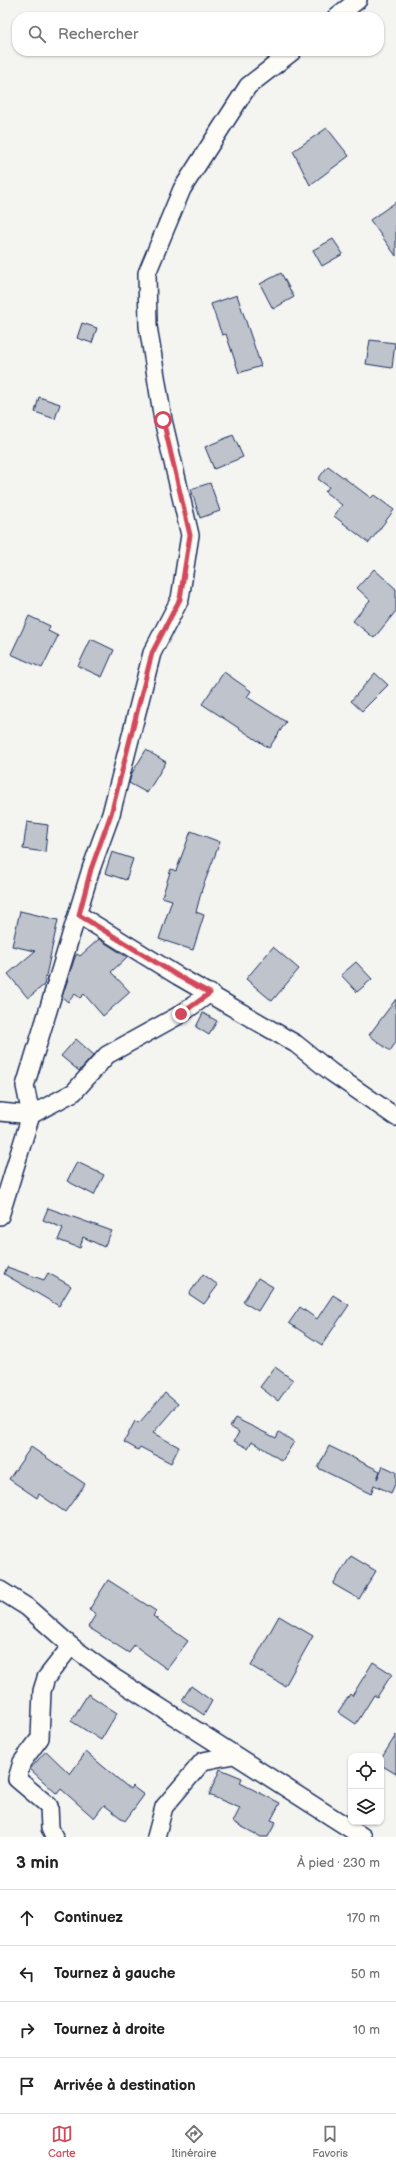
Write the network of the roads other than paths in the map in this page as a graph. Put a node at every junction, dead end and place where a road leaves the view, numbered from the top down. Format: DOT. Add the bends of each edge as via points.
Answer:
graph roads {
  1 [pos="358,0"];
  2 [pos="342,12"];
  3 [pos="287,56"];
  4 [pos="79,915"];
  5 [pos="210,993"];
  6 [pos="0,1112"];
  7 [pos="31,1115"];
  8 [pos="396,1117"];
  9 [pos="0,1216"];
  10 [pos="0,1590"];
  11 [pos="71,1646"];
  12 [pos="233,1755"];
  13 [pos="54,1837"];
  14 [pos="156,1837"];
  15 [pos="363,1837"];
  1 -- 2 [label="street"];
  3 -- 4 [label="street" via="248,86 182,189 147,274 148,326 163,420 190,535 180,599 152,653 111,814 91,869"];
  4 -- 5 [label="street"];
  4 -- 7 [label="street" via="25,1086"];
  5 -- 7 [label="street" via="181,1014 107,1055 74,1092"];
  5 -- 8 [label="street" via="296,1044"];
  6 -- 7 [label="street"];
  7 -- 9 [label="street"];
  10 -- 11 [label="street" via="26,1607"];
  11 -- 12 [label="street" via="116,1679"];
  11 -- 13 [label="street" via="46,1678 42,1691 40,1738 22,1762 17,1779 49,1806 50,1828"];
  12 -- 14 [label="street" via="203,1760 164,1807"];
  12 -- 15 [label="street"];
}
